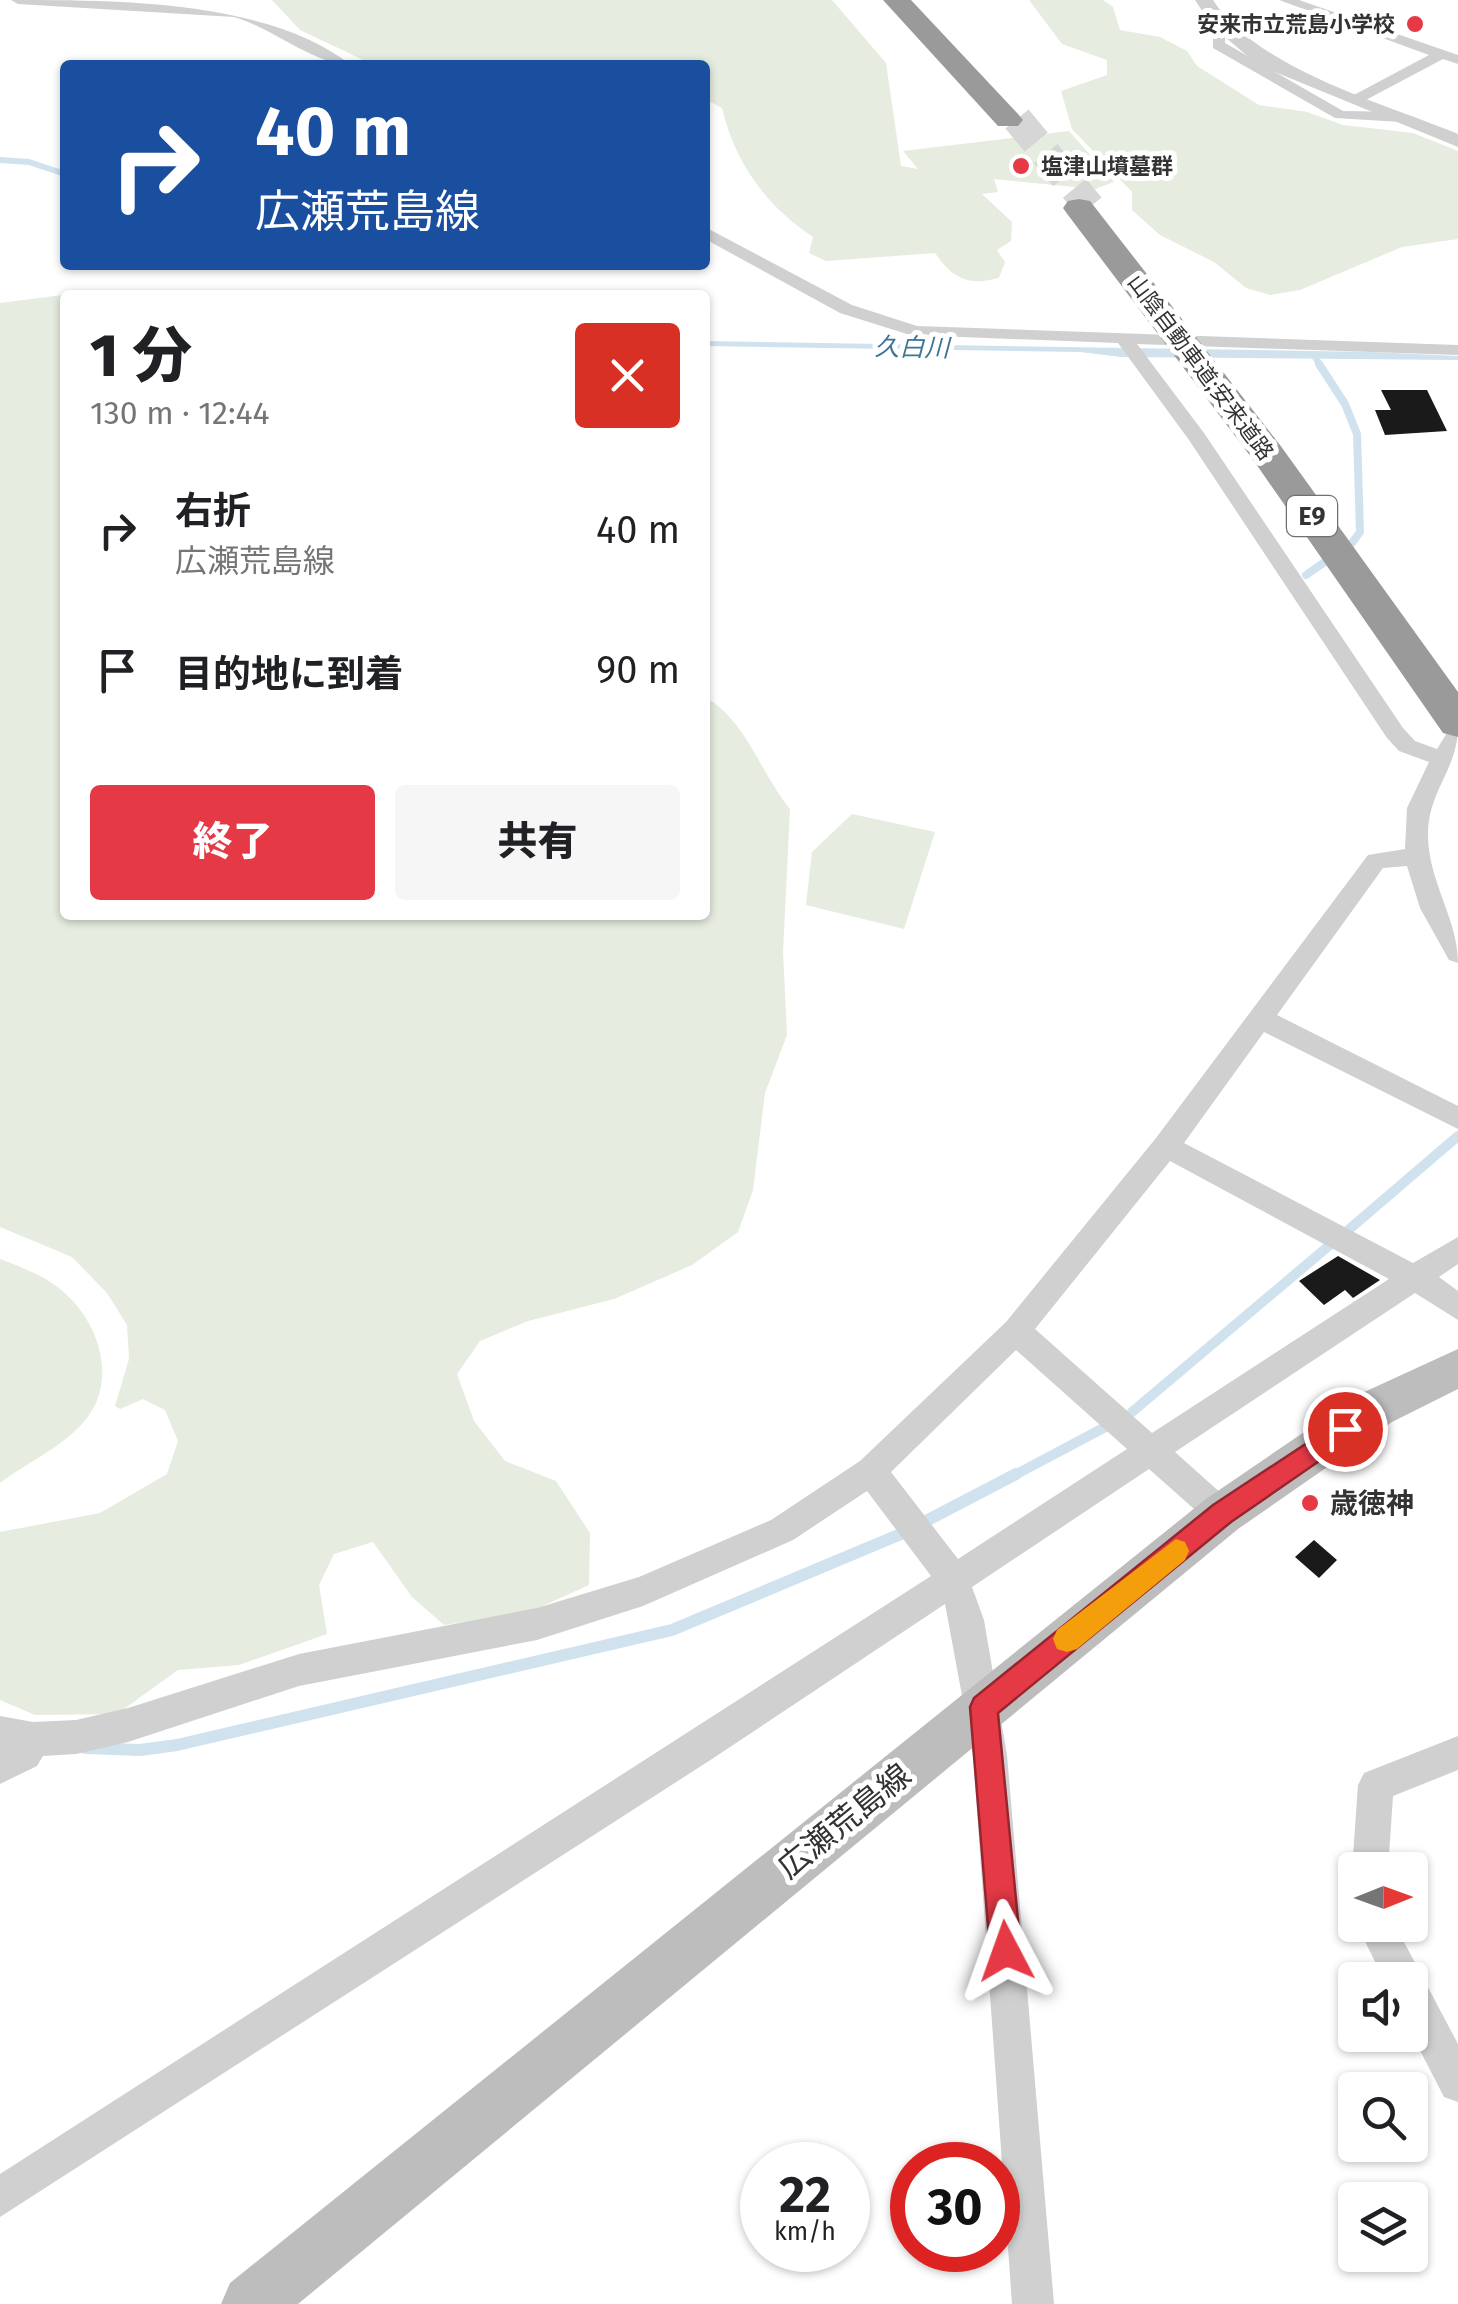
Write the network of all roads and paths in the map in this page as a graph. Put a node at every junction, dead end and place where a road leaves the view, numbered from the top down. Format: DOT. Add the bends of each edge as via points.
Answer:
graph roads {
  1 [pos="18,0"];
  2 [pos="896,0"];
  3 [pos="906,0"];
  4 [pos="1204,0"];
  5 [pos="1286,0"];
  6 [pos="1218,22"];
  7 [pos="1440,54"];
  8 [pos="335,60"];
  9 [pos="1458,60"];
  10 [pos="1357,99"];
  11 [pos="1401,117"];
  12 [pos="1458,141"];
  13 [pos="1084,208"];
  14 [pos="710,235"];
  15 [pos="1165,312"];
  16 [pos="1124,339"];
  17 [pos="1458,350"];
  18 [pos="1458,701"];
  19 [pos="1458,722"];
  20 [pos="1458,733"];
  21 [pos="1444,758"];
  22 [pos="1418,856"];
  23 [pos="1458,954"];
  24 [pos="1262,1019"];
  25 [pos="1458,1118"];
  26 [pos="1166,1146"];
  27 [pos="1458,1249"];
  28 [pos="1411,1278"];
  29 [pos="1458,1308"];
  30 [pos="1016,1331"];
  31 [pos="1458,1368"];
  32 [pos="1151,1448"];
  33 [pos="870,1471"];
  34 [pos="1222,1514"];
  35 [pos="953,1580"];
  36 [pos="984,1707"];
  37 [pos="17,1736"];
  38 [pos="1458,1753"];
  39 [pos="0,1768"];
  40 [pos="1371,1852"];
  41 [pos="1428,2026"];
  42 [pos="1458,2084"];
  43 [pos="0,2196"];
  44 [pos="251,2304"];
  45 [pos="1034,2304"];
  1 -- 8 [label="street" via="236,12"];
  2 -- 3 [label="highway" via="1012,120"];
  4 -- 6 [label="street"];
  5 -- 7 [label="street"];
  6 -- 10 [label="street" via="1265,61"];
  6 -- 11 [label="street" via="1218,46 1340,115"];
  7 -- 9 [label="street"];
  7 -- 10 [label="street"];
  10 -- 11 [label="street"];
  11 -- 12 [label="street"];
  13 -- 15 [label="highway, 山陰自動車道;安来道路 / E9"];
  14 -- 16 [label="street" via="846,309 898,328"];
  15 -- 18 [label="highway, 山陰自動車道;安来道路 / E9" via="1278,452"];
  15 -- 19 [label="highway, 山陰自動車道;安来道路 / E9"];
  16 -- 17 [label="street"];
  16 -- 21 [label="street" via="1395,734 1407,746"];
  20 -- 21 [label="street"];
  21 -- 22 [label="street" via="1416,817"];
  22 -- 23 [label="street"];
  22 -- 24 [label="street" via="1376,861"];
  24 -- 25 [label="street"];
  24 -- 26 [label="street"];
  26 -- 28 [label="street"];
  26 -- 30 [label="street"];
  27 -- 28 [label="street"];
  28 -- 29 [label="street"];
  28 -- 32 [label="street"];
  30 -- 32 [label="street"];
  30 -- 33 [label="street"];
  31 -- 34 [label="main road, 広瀬荒島線" via="1376,1408"];
  32 -- 34 [label="street"];
  32 -- 35 [label="street"];
  33 -- 35 [label="street"];
  33 -- 37 [label="street" via="782,1530 643,1591 537,1624 299,1670 76,1737"];
  34 -- 36 [label="main road, 広瀬荒島線"];
  35 -- 36 [label="street" via="968,1620"];
  35 -- 43 [label="street"];
  36 -- 44 [label="main road, 広瀬荒島線"];
  36 -- 45 [label="street"];
  37 -- 39 [label="street" via="25,1754"];
  38 -- 40 [label="street" via="1376,1785"];
  41 -- 42 [label="street"];
}
